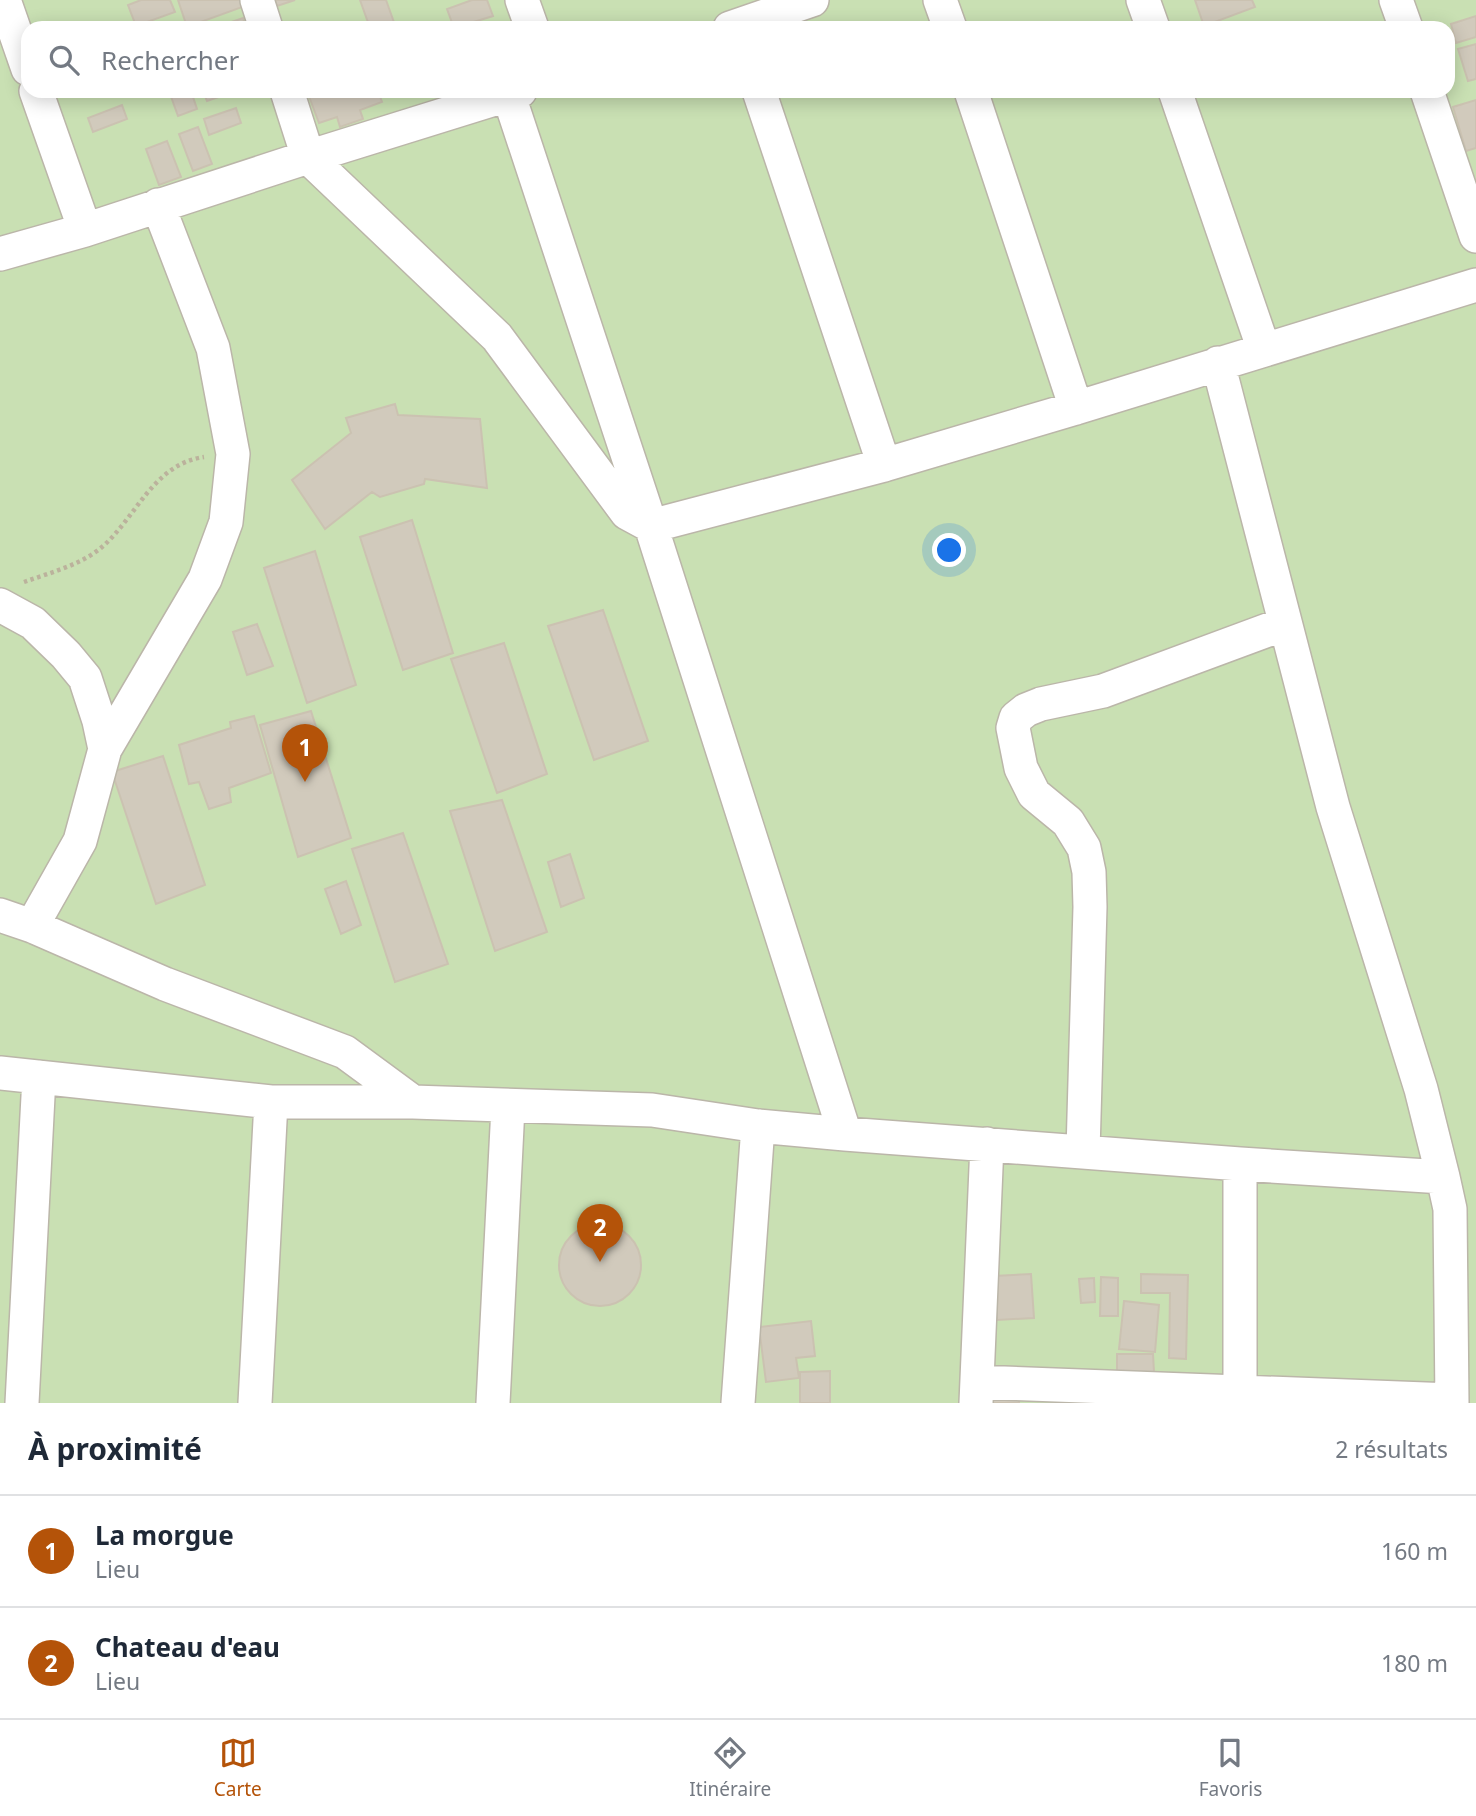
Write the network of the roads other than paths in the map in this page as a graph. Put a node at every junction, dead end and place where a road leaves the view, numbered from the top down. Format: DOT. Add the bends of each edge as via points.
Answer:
graph roads {
  1 [pos="4,0"];
  2 [pos="257,0"];
  3 [pos="522,0"];
  4 [pos="940,0"];
  5 [pos="1143,0"];
  6 [pos="1396,0"];
  7 [pos="791,4"];
  8 [pos="264,21"];
  9 [pos="530,21"];
  10 [pos="750,21"];
  11 [pos="948,21"];
  12 [pos="1150,21"];
  13 [pos="1404,21"];
  14 [pos="21,49"];
  15 [pos="38,98"];
  16 [pos="289,98"];
  17 [pos="498,98"];
  18 [pos="516,98"];
  19 [pos="761,98"];
  20 [pos="973,98"];
  21 [pos="1177,98"];
  22 [pos="1429,98"];
  23 [pos="309,157"];
  24 [pos="158,205"];
  25 [pos="85,230"];
  26 [pos="1476,236"];
  27 [pos="0,254"];
  28 [pos="1476,285"];
  29 [pos="1264,350"];
  30 [pos="1218,363"];
  31 [pos="1076,408"];
  32 [pos="884,464"];
  33 [pos="652,526"];
  34 [pos="9,594"];
  35 [pos="1284,624"];
  36 [pos="105,749"];
  37 [pos="0,915"];
  38 [pos="32,926"];
  39 [pos="0,1073"];
  40 [pos="39,1077"];
  41 [pos="271,1102"];
  42 [pos="413,1102"];
  43 [pos="509,1107"];
  44 [pos="758,1126"];
  45 [pos="845,1134"];
  46 [pos="988,1144"];
  47 [pos="1083,1151"];
  48 [pos="1240,1164"];
  49 [pos="1443,1177"];
  50 [pos="1240,1392"];
  51 [pos="976,1393"];
  52 [pos="1452,1402"];
  53 [pos="22,1403"];
  54 [pos="255,1403"];
  55 [pos="493,1403"];
  56 [pos="738,1403"];
  1 -- 14 [label="street"];
  2 -- 8 [label="street"];
  3 -- 9 [label="street"];
  4 -- 11 [label="street"];
  5 -- 12 [label="street"];
  6 -- 13 [label="street"];
  7 -- 10 [label="street"];
  15 -- 25 [label="street"];
  16 -- 23 [label="street"];
  17 -- 23 [label="street"];
  18 -- 33 [label="street"];
  19 -- 32 [label="street"];
  20 -- 31 [label="street"];
  21 -- 29 [label="street"];
  22 -- 26 [label="street"];
  23 -- 24 [label="street"];
  23 -- 33 [label="street" via="497,337 627,513"];
  24 -- 25 [label="street"];
  24 -- 36 [label="street" via="213,348 233,454 226,523 205,579"];
  25 -- 27 [label="street"];
  28 -- 29 [label="street"];
  29 -- 30 [label="street"];
  30 -- 31 [label="street"];
  30 -- 35 [label="street"];
  31 -- 32 [label="street"];
  32 -- 33 [label="street"];
  33 -- 45 [label="street"];
  34 -- 36 [label="street" via="85,678"];
  35 -- 47 [label="street" via="1103,691 1041,704 1016,718 1013,728 1021,768 1034,794 1068,822 1084,848 1089,872"];
  35 -- 49 [label="street" via="1333,807 1418,1076"];
  36 -- 38 [label="street" via="80,841"];
  37 -- 38 [label="street"];
  38 -- 42 [label="street" via="165,984 345,1052"];
  39 -- 40 [label="street"];
  40 -- 41 [label="street"];
  40 -- 53 [label="street"];
  41 -- 42 [label="street"];
  41 -- 54 [label="street"];
  42 -- 43 [label="street"];
  43 -- 44 [label="street" via="652,1110"];
  43 -- 55 [label="street"];
  44 -- 45 [label="street"];
  44 -- 56 [label="street"];
  45 -- 46 [label="street"];
  46 -- 47 [label="street"];
  46 -- 51 [label="street"];
  47 -- 48 [label="street"];
  48 -- 49 [label="street"];
  48 -- 50 [label="street"];
  49 -- 52 [label="street" via="1450,1209"];
  50 -- 51 [label="street"];
  50 -- 52 [label="street"];
}
